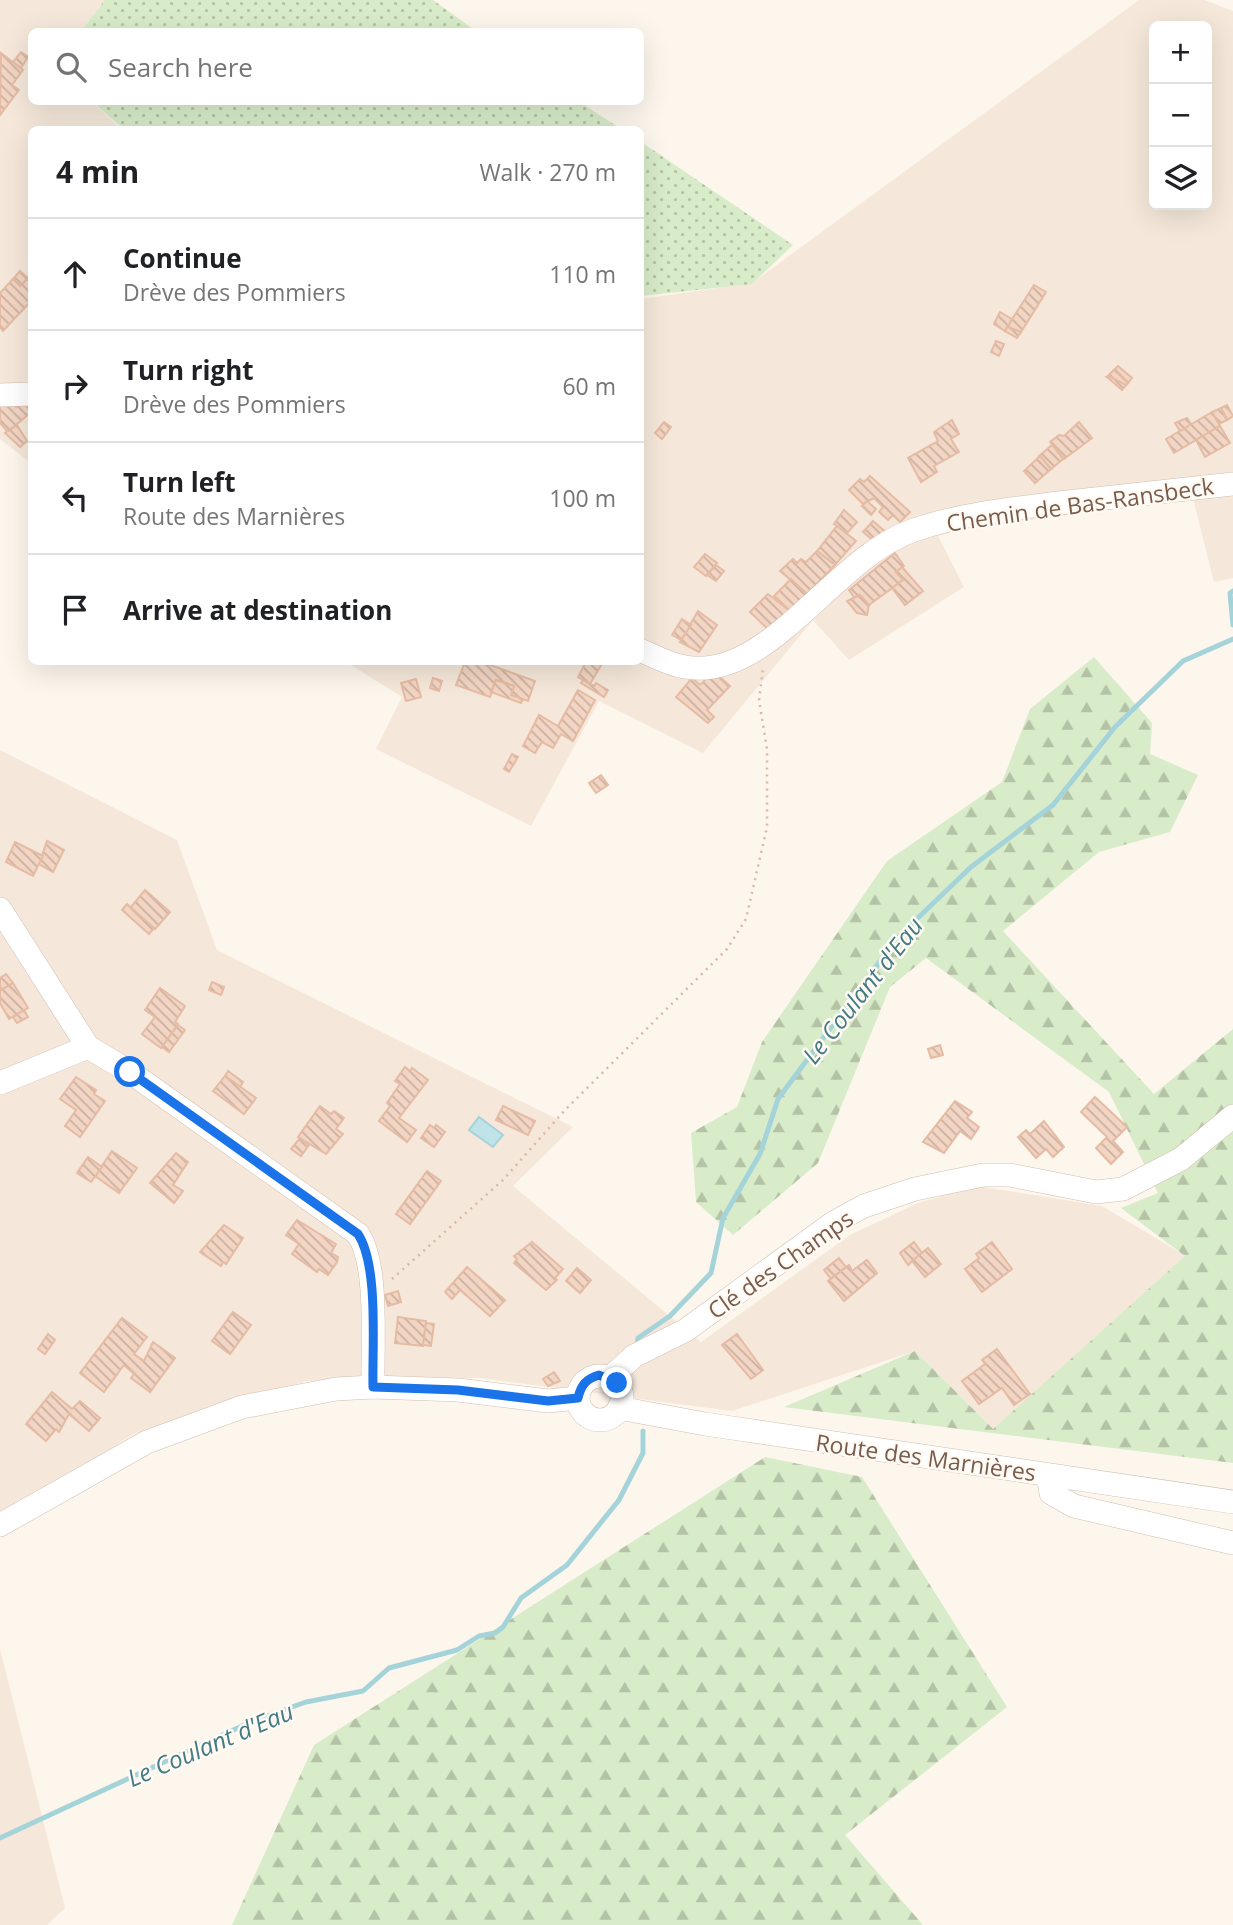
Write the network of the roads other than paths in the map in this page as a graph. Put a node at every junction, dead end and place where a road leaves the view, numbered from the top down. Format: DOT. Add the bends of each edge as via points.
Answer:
graph roads {
  1 [pos="28,394"];
  2 [pos="0,395"];
  3 [pos="1233,484"];
  4 [pos="644,652"];
  5 [pos="0,909"];
  6 [pos="88,1047"];
  7 [pos="0,1083"];
  8 [pos="1233,1116"];
  9 [pos="610,1378"];
  10 [pos="373,1387"];
  11 [pos="578,1398"];
  12 [pos="619,1408"];
  13 [pos="1048,1475"];
  14 [pos="1233,1502"];
  15 [pos="0,1525"];
  16 [pos="1233,1543"];
  1 -- 2 [label="street"];
  3 -- 4 [label="street, Chemin de Bas-Ransbeck" via="975,513 913,530 895,537 838,577 755,652 738,661 712,668 685,667"];
  5 -- 6 [label="street"];
  6 -- 7 [label="street"];
  6 -- 10 [label="street" via="358,1234 369,1256"];
  8 -- 9 [label="street, Clé des Champs" via="1181,1159 1123,1189 1096,1192 1010,1175 983,1175 915,1189 864,1206 833,1223 686,1330 634,1356"];
  9 -- 11 [label="street" via="588,1379"];
  9 -- 12 [label="street" via="621,1391"];
  10 -- 11 [label="street" via="458,1390 548,1401"];
  10 -- 15 [label="street" via="336,1389 242,1407 194,1424 147,1442"];
  11 -- 12 [label="street, Route des Marnières" via="580,1408 595,1419 604,1419"];
  12 -- 13 [label="street, Route des Marnières"];
  13 -- 14 [label="street, Route des Marnières"];
  13 -- 16 [label="street" via="1051,1493 1074,1506"];
}
